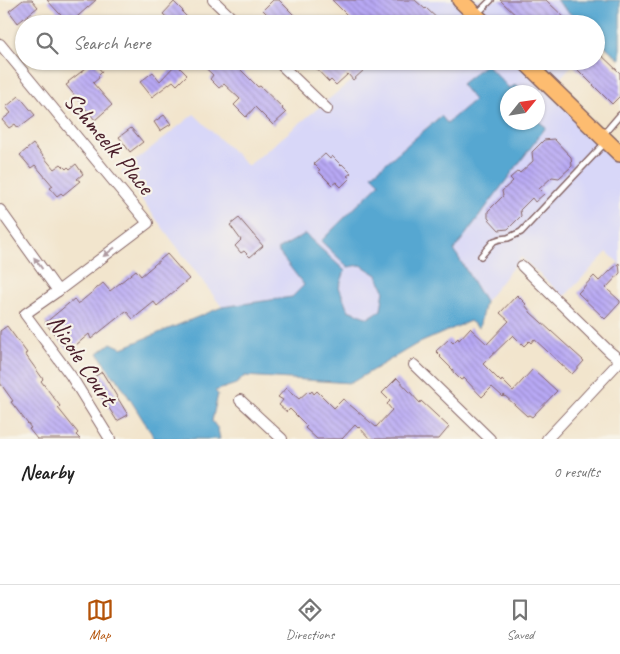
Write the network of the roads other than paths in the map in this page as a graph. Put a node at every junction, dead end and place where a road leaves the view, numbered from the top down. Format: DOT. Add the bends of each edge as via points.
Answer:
graph roads {
  1 [pos="213,0"];
  2 [pos="460,0"];
  3 [pos="491,0"];
  4 [pos="229,15"];
  5 [pos="475,15"];
  6 [pos="483,15"];
  7 [pos="0,44"];
  8 [pos="15,62"];
  9 [pos="21,70"];
  10 [pos="286,70"];
  11 [pos="533,70"];
  12 [pos="327,109"];
  13 [pos="620,116"];
  14 [pos="604,138"];
  15 [pos="620,154"];
  16 [pos="0,210"];
  17 [pos="481,256"];
  18 [pos="522,266"];
  19 [pos="58,291"];
  20 [pos="620,360"];
  21 [pos="414,365"];
  22 [pos="240,400"];
  23 [pos="110,439"];
  24 [pos="282,439"];
  25 [pos="490,439"];
  26 [pos="547,439"];
  1 -- 4 [label="street"];
  2 -- 5 [label="main road"];
  3 -- 6 [label="lane"];
  7 -- 8 [label="street, Schmeelk Place, one-way"];
  9 -- 19 [label="street, Schmeelk Place, one-way" via="148,222"];
  10 -- 12 [label="street"];
  11 -- 14 [label="main road"];
  13 -- 14 [label="lane"];
  14 -- 15 [label="main road"];
  14 -- 17 [label="lane" via="521,232 494,241"];
  19 -- 16 [label="street, one-way"];
  18 -- 20 [label="street"];
  19 -- 23 [label="street, Nicole Court" via="25,314 71,376"];
  20 -- 26 [label="street"];
  21 -- 25 [label="street"];
  22 -- 24 [label="street"];
}
